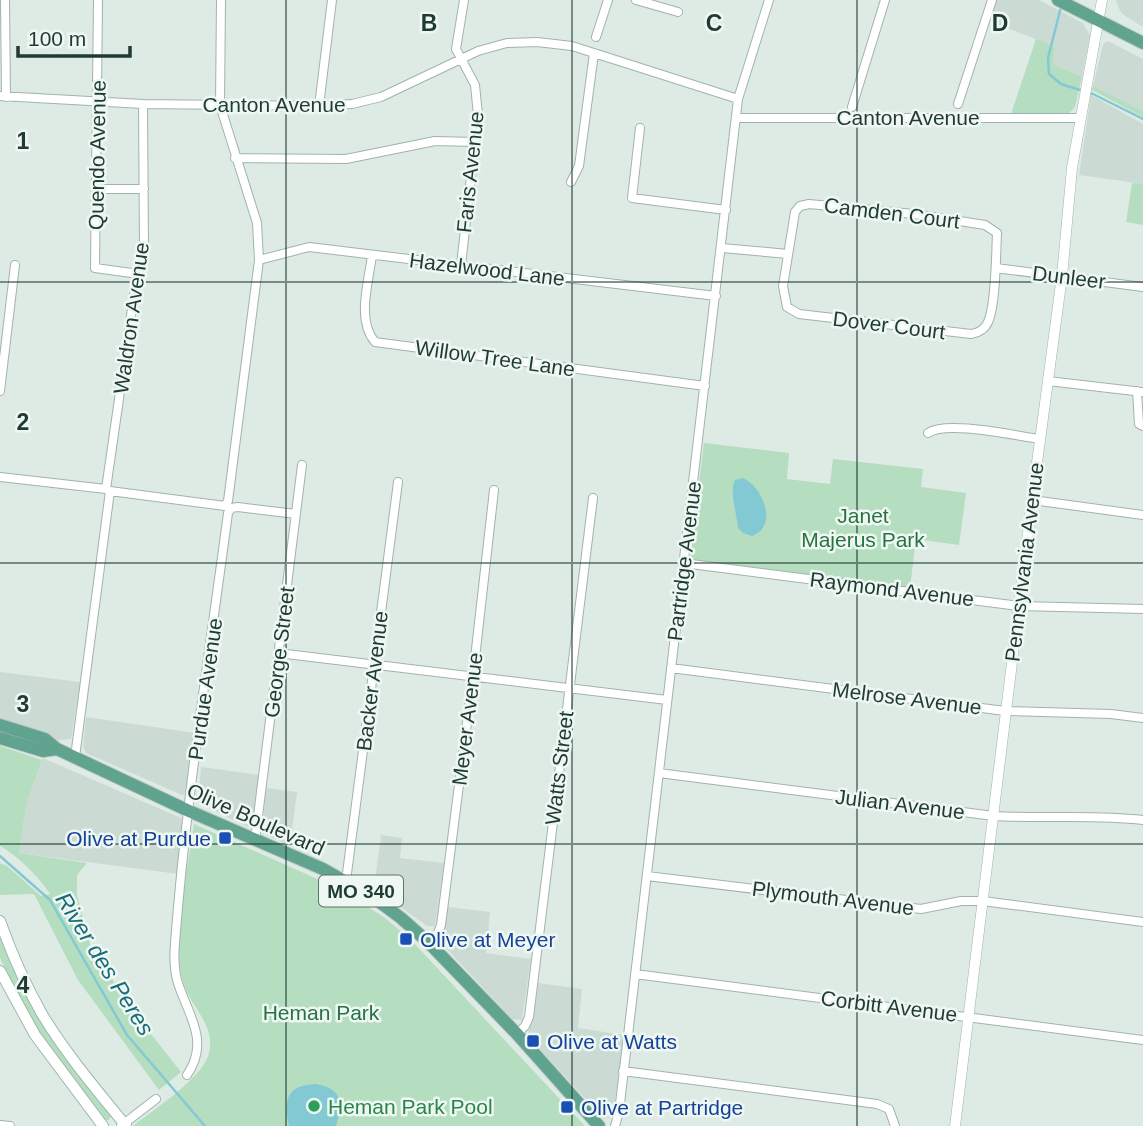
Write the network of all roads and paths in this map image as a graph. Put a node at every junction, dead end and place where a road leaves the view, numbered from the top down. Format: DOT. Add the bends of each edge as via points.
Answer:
graph roads {
  1 [pos="98,0"];
  2 [pos="221,0"];
  3 [pos="332,0"];
  4 [pos="464,0"];
  5 [pos="608,0"];
  6 [pos="636,0"];
  7 [pos="769,0"];
  8 [pos="885,0"];
  9 [pos="992,0"];
  10 [pos="1102,0"];
  11 [pos="1062,2"];
  12 [pos="4,5"];
  13 [pos="678,12"];
  14 [pos="1100,21"];
  15 [pos="596,37"];
  16 [pos="1143,43"];
  17 [pos="594,53"];
  18 [pos="461,57"];
  19 [pos="3,96"];
  20 [pos="738,99"];
  21 [pos="97,101"];
  22 [pos="143,104"];
  23 [pos="958,104"];
  24 [pos="219,105"];
  25 [pos="319,107"];
  26 [pos="852,107"];
  27 [pos="736,118"];
  28 [pos="1080,118"];
  29 [pos="640,128"];
  30 [pos="474,142"];
  31 [pos="235,158"];
  32 [pos="570,181"];
  33 [pos="144,188"];
  34 [pos="97,189"];
  35 [pos="726,210"];
  36 [pos="722,248"];
  37 [pos="788,254"];
  38 [pos="372,255"];
  39 [pos="259,260"];
  40 [pos="15,265"];
  41 [pos="461,265"];
  42 [pos="996,268"];
  43 [pos="139,274"];
  44 [pos="1062,275"];
  45 [pos="1143,287"];
  46 [pos="716,296"];
  47 [pos="1048,381"];
  48 [pos="705,386"];
  49 [pos="0,391"];
  50 [pos="1140,392"];
  51 [pos="1143,426"];
  52 [pos="928,433"];
  53 [pos="1040,439"];
  54 [pos="302,465"];
  55 [pos="0,477"];
  56 [pos="398,482"];
  57 [pos="108,490"];
  58 [pos="494,490"];
  59 [pos="593,498"];
  60 [pos="1032,500"];
  61 [pos="228,507"];
  62 [pos="296,514"];
  63 [pos="1143,514"];
  64 [pos="683,563"];
  65 [pos="1019,606"];
  66 [pos="1143,609"];
  67 [pos="278,653"];
  68 [pos="374,664"];
  69 [pos="671,668"];
  70 [pos="473,676"];
  71 [pos="569,688"];
  72 [pos="667,700"];
  73 [pos="1006,711"];
  74 [pos="1143,718"];
  75 [pos="0,725"];
  76 [pos="0,738"];
  77 [pos="57,749"];
  78 [pos="75,757"];
  79 [pos="659,773"];
  80 [pos="189,811"];
  81 [pos="994,816"];
  82 [pos="1143,820"];
  83 [pos="255,840"];
  84 [pos="647,876"];
  85 [pos="346,881"];
  86 [pos="983,901"];
  87 [pos="0,920"];
  88 [pos="1143,922"];
  89 [pos="428,942"];
  90 [pos="0,971"];
  91 [pos="635,974"];
  92 [pos="969,1016"];
  93 [pos="517,1034"];
  94 [pos="1143,1040"];
  95 [pos="623,1071"];
  96 [pos="187,1075"];
  97 [pos="156,1098"];
  98 [pos="0,1125"];
  99 [pos="123,1125"];
  100 [pos="10,1126"];
  101 [pos="103,1126"];
  102 [pos="599,1126"];
  103 [pos="615,1126"];
  104 [pos="895,1126"];
  105 [pos="956,1126"];
  1 -- 21 [label="street, Quendo Avenue"];
  2 -- 24 [label="street, Purdue Avenue"];
  3 -- 25 [label="street"];
  4 -- 18 [label="street, Faris Avenue" via="456,46"];
  5 -- 15 [label="street"];
  6 -- 13 [label="street"];
  7 -- 20 [label="street, Partridge Avenue"];
  8 -- 26 [label="street"];
  9 -- 23 [label="street"];
  10 -- 14 [label="street, Pennsylvania Avenue"];
  11 -- 14 [label="main road"];
  12 -- 19 [label="street"];
  14 -- 16 [label="main road"];
  14 -- 28 [label="street, Pennsylvania Avenue"];
  17 -- 18 [label="street, Canton Avenue" via="537,42 507,43"];
  17 -- 20 [label="street, Canton Avenue"];
  17 -- 32 [label="street" via="579,166"];
  18 -- 25 [label="street, Canton Avenue" via="381,97"];
  18 -- 30 [label="street, Faris Avenue" via="477,94"];
  19 -- 21 [label="street, Canton Avenue"];
  20 -- 27 [label="street, Partridge Avenue"];
  21 -- 22 [label="street, Canton Avenue"];
  21 -- 34 [label="street, Quendo Avenue"];
  22 -- 24 [label="street, Canton Avenue"];
  22 -- 33 [label="street, Waldron Avenue"];
  24 -- 25 [label="street, Canton Avenue"];
  24 -- 31 [label="street, Purdue Avenue"];
  27 -- 28 [label="street, Canton Avenue"];
  27 -- 35 [label="street, Partridge Avenue"];
  28 -- 44 [label="street, Pennsylvania Avenue"];
  29 -- 35 [label="street" via="632,198"];
  30 -- 31 [label="street" via="435,141 346,159"];
  30 -- 41 [label="street, Faris Avenue"];
  31 -- 39 [label="street, Purdue Avenue" via="257,223"];
  33 -- 34 [label="street"];
  33 -- 43 [label="street, Waldron Avenue" via="144,249"];
  34 -- 43 [label="street, Quendo Avenue" via="95,268"];
  35 -- 36 [label="street, Partridge Avenue"];
  36 -- 37 [label="street"];
  36 -- 46 [label="street, Partridge Avenue"];
  37 -- 42 [label="street, Camden Court" via="795,212 809,204 985,225 997,233"];
  37 -- 42 [label="street, Dover Court" via="785,302 799,314 971,334 990,320"];
  38 -- 39 [label="street, Hazelwood Lane" via="309,247"];
  38 -- 41 [label="street, Hazelwood Lane"];
  38 -- 48 [label="street, Willow Tree Lane" via="365,316 368,334 375,342"];
  39 -- 61 [label="street, Purdue Avenue"];
  40 -- 49 [label="street"];
  41 -- 46 [label="street, Hazelwood Lane"];
  42 -- 44 [label="street, Dunleer"];
  43 -- 57 [label="street, Waldron Avenue"];
  44 -- 45 [label="street, Dunleer"];
  44 -- 47 [label="street, Pennsylvania Avenue"];
  46 -- 48 [label="street, Partridge Avenue"];
  47 -- 50 [label="street"];
  47 -- 53 [label="street, Pennsylvania Avenue"];
  48 -- 64 [label="street, Partridge Avenue"];
  50 -- 51 [label="street" via="1139,424"];
  52 -- 53 [label="street" via="951,428"];
  53 -- 60 [label="street, Pennsylvania Avenue"];
  54 -- 62 [label="street, George Street"];
  55 -- 57 [label="street"];
  56 -- 68 [label="street, Backer Avenue"];
  57 -- 61 [label="street"];
  57 -- 78 [label="street, Waldron Avenue"];
  58 -- 70 [label="street, Meyer Avenue"];
  59 -- 71 [label="street, Watts Street"];
  60 -- 63 [label="street"];
  60 -- 65 [label="street, Pennsylvania Avenue"];
  61 -- 62 [label="street"];
  61 -- 80 [label="street, Purdue Avenue"];
  62 -- 67 [label="street, George Street"];
  64 -- 65 [label="street, Raymond Avenue"];
  64 -- 69 [label="street, Partridge Avenue"];
  65 -- 66 [label="street, Raymond Avenue"];
  65 -- 73 [label="street, Pennsylvania Avenue"];
  67 -- 68 [label="street"];
  67 -- 83 [label="street, George Street"];
  68 -- 70 [label="street"];
  68 -- 85 [label="street, Backer Avenue"];
  69 -- 72 [label="street, Partridge Avenue"];
  69 -- 73 [label="street, Melrose Avenue"];
  70 -- 71 [label="street"];
  70 -- 89 [label="street, Meyer Avenue" via="441,925"];
  71 -- 72 [label="street"];
  71 -- 93 [label="street, Watts Street" via="529,1017"];
  72 -- 79 [label="street, Partridge Avenue"];
  73 -- 74 [label="street, Melrose Avenue"];
  73 -- 81 [label="street, Pennsylvania Avenue"];
  75 -- 77 [label="main road, Olive Boulevard / MO 340" via="45,739"];
  76 -- 77 [label="main road, Olive Boulevard / MO 340" via="43,751"];
  77 -- 78 [label="main road, Olive Boulevard / MO 340"];
  78 -- 80 [label="main road, Olive Boulevard / MO 340"];
  79 -- 81 [label="street, Julian Avenue"];
  79 -- 84 [label="street, Partridge Avenue"];
  80 -- 83 [label="main road, Olive Boulevard / MO 340"];
  80 -- 96 [label="street, Purdue Avenue" via="174,955 177,979 198,1038 195,1064"];
  81 -- 82 [label="street, Julian Avenue"];
  81 -- 86 [label="street, Pennsylvania Avenue"];
  83 -- 85 [label="main road, Olive Boulevard / MO 340"];
  84 -- 86 [label="street, Plymouth Avenue" via="921,909"];
  84 -- 91 [label="street, Partridge Avenue"];
  85 -- 89 [label="main road, Olive Boulevard / MO 340"];
  86 -- 88 [label="street, Plymouth Avenue"];
  86 -- 92 [label="street, Pennsylvania Avenue"];
  87 -- 99 [label="main road" via="43,1014"];
  89 -- 93 [label="main road, Olive Boulevard / MO 340"];
  90 -- 101 [label="main road" via="35,1035"];
  91 -- 92 [label="street, Corbitt Avenue"];
  91 -- 95 [label="street, Partridge Avenue"];
  92 -- 94 [label="street, Corbitt Avenue"];
  92 -- 105 [label="street, Pennsylvania Avenue"];
  93 -- 102 [label="main road, Olive Boulevard / MO 340"];
  95 -- 103 [label="street, Partridge Avenue"];
  95 -- 104 [label="street" via="877,1104 889,1109"];
  97 -- 99 [label="street"];
  98 -- 100 [label="street"];
}
